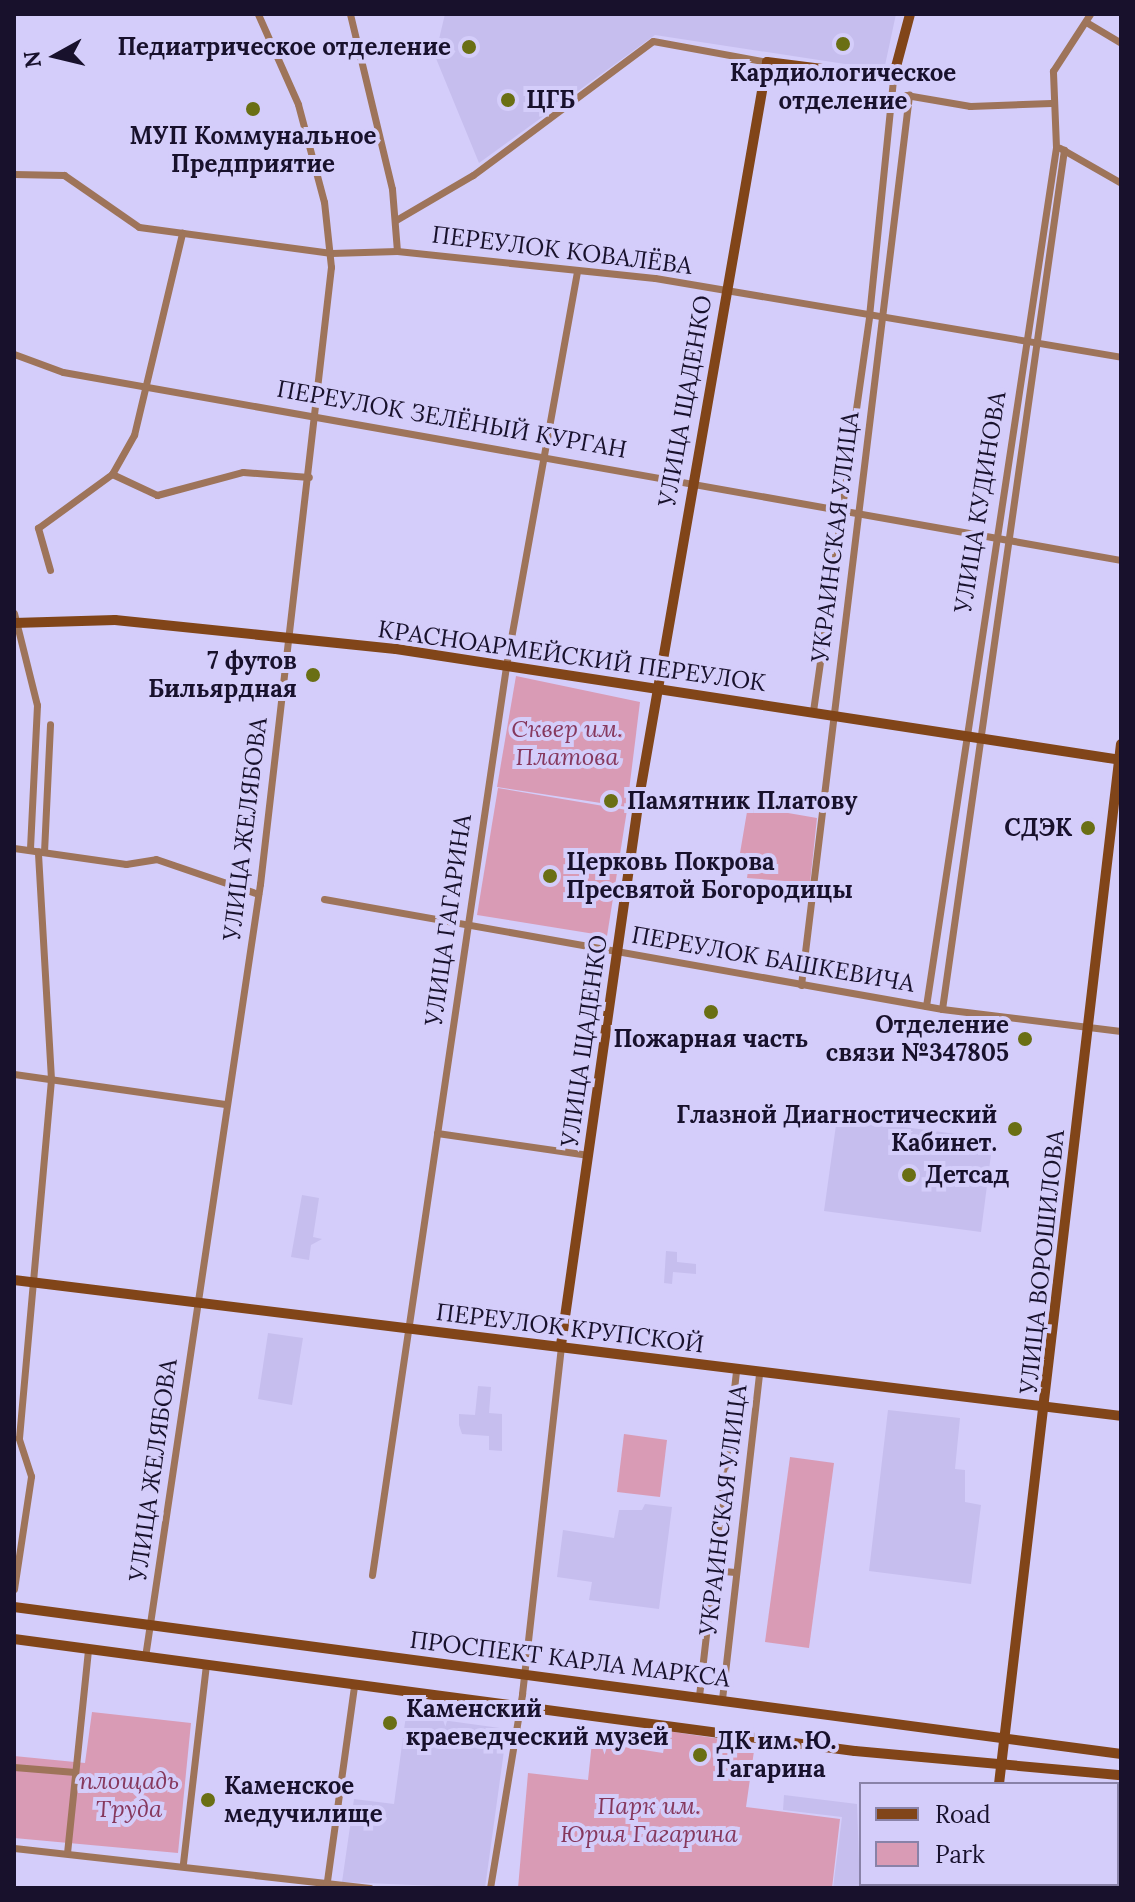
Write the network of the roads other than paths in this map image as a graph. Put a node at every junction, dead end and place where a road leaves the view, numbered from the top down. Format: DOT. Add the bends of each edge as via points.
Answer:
graph roads {
  1 [pos="258,14"];
  2 [pos="350,14"];
  3 [pos="910,14"];
  4 [pos="1088,18"];
  5 [pos="1121,43"];
  6 [pos="767,62"];
  7 [pos="893,78"];
  8 [pos="897,93"];
  9 [pos="909,95"];
  10 [pos="1051,103"];
  11 [pos="1060,148"];
  12 [pos="14,174"];
  13 [pos="1121,183"];
  14 [pos="396,220"];
  15 [pos="182,233"];
  16 [pos="397,251"];
  17 [pos="331,253"];
  18 [pos="577,272"];
  19 [pos="724,291"];
  20 [pos="869,316"];
  21 [pos="881,318"];
  22 [pos="1026,344"];
  23 [pos="1038,345"];
  24 [pos="14,354"];
  25 [pos="1121,357"];
  26 [pos="151,384"];
  27 [pos="316,415"];
  28 [pos="543,457"];
  29 [pos="112,474"];
  30 [pos="309,477"];
  31 [pos="692,481"];
  32 [pos="843,507"];
  33 [pos="858,510"];
  34 [pos="994,538"];
  35 [pos="1009,540"];
  36 [pos="1121,560"];
  37 [pos="50,570"];
  38 [pos="15,620"];
  39 [pos="288,636"];
  40 [pos="506,666"];
  41 [pos="658,692"];
  42 [pos="813,711"];
  43 [pos="834,714"];
  44 [pos="50,724"];
  45 [pos="962,736"];
  46 [pos="980,739"];
  47 [pos="1121,744"];
  48 [pos="1120,760"];
  49 [pos="14,848"];
  50 [pos="38,851"];
  51 [pos="258,894"];
  52 [pos="324,899"];
  53 [pos="467,927"];
  54 [pos="617,952"];
  55 [pos="801,985"];
  56 [pos="926,1006"];
  57 [pos="942,1009"];
  58 [pos="1091,1028"];
  59 [pos="1121,1031"];
  60 [pos="14,1074"];
  61 [pos="51,1079"];
  62 [pos="225,1104"];
  63 [pos="437,1133"];
  64 [pos="588,1155"];
  65 [pos="14,1280"];
  66 [pos="37,1282"];
  67 [pos="197,1302"];
  68 [pos="408,1328"];
  69 [pos="561,1345"];
  70 [pos="736,1369"];
  71 [pos="759,1372"];
  72 [pos="1047,1409"];
  73 [pos="1121,1416"];
  74 [pos="713,1570"];
  75 [pos="735,1572"];
  76 [pos="372,1575"];
  77 [pos="14,1589"];
  78 [pos="14,1607"];
  79 [pos="150,1624"];
  80 [pos="14,1639"];
  81 [pos="88,1649"];
  82 [pos="145,1657"];
  83 [pos="206,1665"];
  84 [pos="522,1674"];
  85 [pos="354,1686"];
  86 [pos="699,1696"];
  87 [pos="722,1699"];
  88 [pos="519,1707"];
  89 [pos="1005,1736"];
  90 [pos="1121,1754"];
  91 [pos="1001,1765"];
  92 [pos="14,1767"];
  93 [pos="75,1772"];
  94 [pos="1121,1775"];
  95 [pos="999,1782"];
  96 [pos="14,1848"];
  97 [pos="67,1853"];
  98 [pos="183,1863"];
  99 [pos="326,1885"];
  100 [pos="370,1888"];
  101 [pos="490,1888"];
  1 -- 17 [label="street, УЛИЦА ЖЕЛЯБОВА" via="298,104"];
  2 -- 14 [label="street"];
  3 -- 7 [label="street"];
  4 -- 5 [label="street"];
  4 -- 10 [label="street, УЛИЦА КУДИНОВА" via="1053,71"];
  6 -- 7 [label="street"];
  6 -- 14 [label="street" via="653,41 473,175"];
  6 -- 19 [label="street, УЛИЦА ЩАДЕНКО"];
  7 -- 8 [label="street, УКРАИНСКАЯ УЛИЦА"];
  8 -- 9 [label="street"];
  8 -- 20 [label="street, УКРАИНСКАЯ УЛИЦА"];
  9 -- 10 [label="street" via="970,106"];
  9 -- 21 [label="street, УКРАИНСКАЯ УЛИЦА"];
  10 -- 11 [label="street, УЛИЦА КУДИНОВА"];
  11 -- 13 [label="street"];
  11 -- 22 [label="street, УЛИЦА КУДИНОВА"];
  11 -- 23 [label="street, УЛИЦА КУДИНОВА"];
  12 -- 15 [label="street, ПЕРЕУЛОК КОВАЛЁВА" via="64,175 121,221"];
  14 -- 16 [label="street"];
  15 -- 17 [label="street, ПЕРЕУЛОК КОВАЛЁВА"];
  15 -- 26 [label="street"];
  16 -- 17 [label="street, ПЕРЕУЛОК КОВАЛЁВА"];
  16 -- 18 [label="street, ПЕРЕУЛОК КОВАЛЁВА"];
  17 -- 27 [label="street, УЛИЦА ЖЕЛЯБОВА"];
  18 -- 19 [label="street, ПЕРЕУЛОК КОВАЛЁВА"];
  18 -- 28 [label="street, УЛИЦА ГАГАРИНА"];
  19 -- 20 [label="street, ПЕРЕУЛОК КОВАЛЁВА"];
  19 -- 31 [label="street, УЛИЦА ЩАДЕНКО"];
  20 -- 21 [label="street, ПЕРЕУЛОК КОВАЛЁВА"];
  20 -- 32 [label="street, УКРАИНСКАЯ УЛИЦА"];
  21 -- 22 [label="street, ПЕРЕУЛОК КОВАЛЁВА"];
  21 -- 33 [label="street, УКРАИНСКАЯ УЛИЦА"];
  22 -- 23 [label="street, ПЕРЕУЛОК КОВАЛЁВА"];
  22 -- 34 [label="street, УЛИЦА КУДИНОВА"];
  23 -- 25 [label="street, ПЕРЕУЛОК КОВАЛЁВА"];
  23 -- 35 [label="street, УЛИЦА КУДИНОВА"];
  24 -- 26 [label="street, ПЕРЕУЛОК ЗЕЛЁНЫЙ КУРГАН" via="63,372"];
  26 -- 27 [label="street, ПЕРЕУЛОК ЗЕЛЁНЫЙ КУРГАН"];
  26 -- 29 [label="street"];
  27 -- 28 [label="street, ПЕРЕУЛОК ЗЕЛЁНЫЙ КУРГАН"];
  27 -- 30 [label="street, УЛИЦА ЖЕЛЯБОВА"];
  28 -- 31 [label="street, ПЕРЕУЛОК ЗЕЛЁНЫЙ КУРГАН"];
  28 -- 40 [label="street, УЛИЦА ГАГАРИНА"];
  29 -- 30 [label="street" via="157,495 243,472"];
  29 -- 37 [label="street" via="38,528"];
  30 -- 39 [label="street, УЛИЦА ЖЕЛЯБОВА"];
  31 -- 32 [label="street, ПЕРЕУЛОК ЗЕЛЁНЫЙ КУРГАН"];
  31 -- 41 [label="street, УЛИЦА ЩАДЕНКО"];
  32 -- 33 [label="street, ПЕРЕУЛОК ЗЕЛЁНЫЙ КУРГАН"];
  32 -- 42 [label="street, УКРАИНСКАЯ УЛИЦА"];
  33 -- 34 [label="street, ПЕРЕУЛОК ЗЕЛЁНЫЙ КУРГАН"];
  33 -- 43 [label="street, УКРАИНСКАЯ УЛИЦА"];
  34 -- 35 [label="street, ПЕРЕУЛОК ЗЕЛЁНЫЙ КУРГАН"];
  34 -- 45 [label="street, УЛИЦА КУДИНОВА"];
  35 -- 36 [label="street, ПЕРЕУЛОК ЗЕЛЁНЫЙ КУРГАН"];
  35 -- 46 [label="street, УЛИЦА КУДИНОВА"];
  38 -- 39 [label="street, КРАСНОАРМЕЙСКИЙ ПЕРЕУЛОК" via="115,620"];
  38 -- 50 [label="street" via="37,705"];
  39 -- 40 [label="street, КРАСНОАРМЕЙСКИЙ ПЕРЕУЛОК"];
  39 -- 51 [label="street, УЛИЦА ЖЕЛЯБОВА"];
  40 -- 41 [label="street, КРАСНОАРМЕЙСКИЙ ПЕРЕУЛОК"];
  40 -- 53 [label="street, УЛИЦА ГАГАРИНА"];
  41 -- 42 [label="street, КРАСНОАРМЕЙСКИЙ ПЕРЕУЛОК"];
  41 -- 54 [label="street, УЛИЦА ЩАДЕНКО"];
  42 -- 43 [label="street, КРАСНОАРМЕЙСКИЙ ПЕРЕУЛОК"];
  43 -- 45 [label="street, КРАСНОАРМЕЙСКИЙ ПЕРЕУЛОК"];
  43 -- 55 [label="street, УКРАИНСКАЯ УЛИЦА"];
  44 -- 50 [label="street"];
  45 -- 46 [label="street, КРАСНОАРМЕЙСКИЙ ПЕРЕУЛОК"];
  45 -- 56 [label="street, УЛИЦА КУДИНОВА"];
  46 -- 48 [label="street, КРАСНОАРМЕЙСКИЙ ПЕРЕУЛОК"];
  46 -- 57 [label="street, УЛИЦА КУДИНОВА"];
  47 -- 48 [label="street, УЛИЦА ВОРОШИЛОВА"];
  48 -- 58 [label="street, УЛИЦА ВОРОШИЛОВА"];
  49 -- 50 [label="street"];
  50 -- 51 [label="street" via="126,864 156,859"];
  50 -- 61 [label="street"];
  51 -- 62 [label="street, УЛИЦА ЖЕЛЯБОВА"];
  52 -- 53 [label="street, ПЕРЕУЛОК БАШКЕВИЧА"];
  53 -- 54 [label="street, ПЕРЕУЛОК БАШКЕВИЧА"];
  53 -- 63 [label="street, УЛИЦА ГАГАРИНА"];
  54 -- 55 [label="street, ПЕРЕУЛОК БАШКЕВИЧА"];
  54 -- 64 [label="street, УЛИЦА ЩАДЕНКО"];
  55 -- 56 [label="street, ПЕРЕУЛОК БАШКЕВИЧА"];
  56 -- 57 [label="street, ПЕРЕУЛОК БАШКЕВИЧА"];
  57 -- 58 [label="street, ПЕРЕУЛОК БАШКЕВИЧА"];
  58 -- 59 [label="street, ПЕРЕУЛОК БАШКЕВИЧА"];
  58 -- 72 [label="street, УЛИЦА ВОРОШИЛОВА"];
  60 -- 61 [label="street"];
  61 -- 62 [label="street"];
  61 -- 66 [label="street"];
  62 -- 67 [label="street, УЛИЦА ЖЕЛЯБОВА"];
  63 -- 64 [label="street"];
  63 -- 68 [label="street, УЛИЦА ГАГАРИНА"];
  64 -- 69 [label="street, УЛИЦА ЩАДЕНКО"];
  65 -- 66 [label="street, ПЕРЕУЛОК КРУПСКОЙ"];
  66 -- 67 [label="street, ПЕРЕУЛОК КРУПСКОЙ"];
  66 -- 77 [label="street" via="19,1438 31,1476"];
  67 -- 68 [label="street, ПЕРЕУЛОК КРУПСКОЙ"];
  67 -- 79 [label="street, УЛИЦА ЖЕЛЯБОВА"];
  68 -- 69 [label="street, ПЕРЕУЛОК КРУПСКОЙ"];
  68 -- 76 [label="street, УЛИЦА ГАГАРИНА"];
  69 -- 70 [label="street, ПЕРЕУЛОК КРУПСКОЙ"];
  69 -- 84 [label="street, УЛИЦА ЩАДЕНКО"];
  70 -- 71 [label="street, ПЕРЕУЛОК КРУПСКОЙ"];
  70 -- 74 [label="street, УКРАИНСКАЯ УЛИЦА"];
  71 -- 72 [label="street, ПЕРЕУЛОК КРУПСКОЙ"];
  71 -- 75 [label="street, УКРАИНСКАЯ УЛИЦА"];
  72 -- 73 [label="street, ПЕРЕУЛОК КРУПСКОЙ"];
  72 -- 89 [label="street, УЛИЦА ВОРОШИЛОВА"];
  74 -- 75 [label="street"];
  74 -- 86 [label="street, УКРАИНСКАЯ УЛИЦА"];
  75 -- 87 [label="street, УКРАИНСКАЯ УЛИЦА"];
  78 -- 79 [label="street, ПРОСПЕКТ КАРЛА МАРКСА"];
  79 -- 82 [label="street, УЛИЦА ЖЕЛЯБОВА"];
  79 -- 84 [label="street, ПРОСПЕКТ КАРЛА МАРКСА"];
  80 -- 81 [label="street"];
  81 -- 82 [label="street"];
  81 -- 93 [label="street"];
  82 -- 83 [label="street"];
  83 -- 85 [label="street"];
  83 -- 98 [label="street"];
  84 -- 86 [label="street, ПРОСПЕКТ КАРЛА МАРКСА"];
  84 -- 88 [label="street, УЛИЦА ЩАДЕНКО"];
  85 -- 88 [label="street"];
  85 -- 99 [label="street"];
  86 -- 87 [label="street, ПРОСПЕКТ КАРЛА МАРКСА"];
  87 -- 89 [label="street, ПРОСПЕКТ КАРЛА МАРКСА"];
  88 -- 91 [label="street"];
  88 -- 101 [label="street, УЛИЦА ЩАДЕНКО"];
  89 -- 90 [label="street, ПРОСПЕКТ КАРЛА МАРКСА"];
  89 -- 91 [label="street, УЛИЦА ВОРОШИЛОВА"];
  91 -- 94 [label="street"];
  91 -- 95 [label="street, УЛИЦА ВОРОШИЛОВА"];
  92 -- 93 [label="street"];
  93 -- 97 [label="street"];
  96 -- 97 [label="street"];
  97 -- 98 [label="street"];
  98 -- 99 [label="street"];
  99 -- 100 [label="street"];
}
